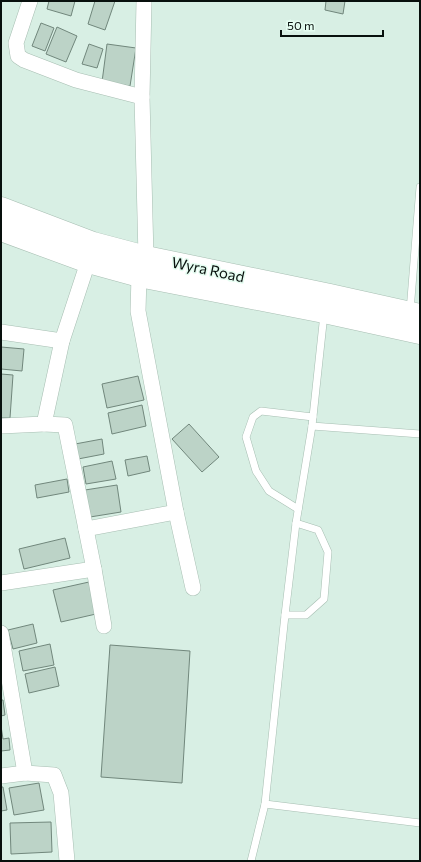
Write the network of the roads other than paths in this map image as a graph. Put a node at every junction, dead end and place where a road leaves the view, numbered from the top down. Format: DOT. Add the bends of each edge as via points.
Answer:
graph roads {
  1 [pos="30,1"];
  2 [pos="144,1"];
  3 [pos="142,97"];
  4 [pos="420,187"];
  5 [pos="1,208"];
  6 [pos="1,230"];
  7 [pos="88,262"];
  8 [pos="142,266"];
  9 [pos="324,312"];
  10 [pos="412,323"];
  11 [pos="1,332"];
  12 [pos="62,341"];
  13 [pos="313,417"];
  14 [pos="44,424"];
  15 [pos="1,426"];
  16 [pos="312,426"];
  17 [pos="420,434"];
  18 [pos="298,509"];
  19 [pos="176,512"];
  20 [pos="296,523"];
  21 [pos="86,529"];
  22 [pos="94,569"];
  23 [pos="1,583"];
  24 [pos="193,588"];
  25 [pos="285,615"];
  26 [pos="104,626"];
  27 [pos="1,633"];
  28 [pos="25,773"];
  29 [pos="1,776"];
  30 [pos="266,804"];
  31 [pos="420,823"];
  32 [pos="67,861"];
  33 [pos="251,861"];
  1 -- 3 [label="street" via="16,43 18,56 76,80"];
  2 -- 3 [label="street"];
  3 -- 8 [label="street"];
  4 -- 10 [label="lane"];
  5 -- 8 [label="main road, Wyra Road" via="93,243"];
  6 -- 7 [label="main road, Wyra Road"];
  7 -- 8 [label="main road, Wyra Road"];
  7 -- 12 [label="street"];
  8 -- 9 [label="main road, Wyra Road"];
  8 -- 10 [label="main road, Wyra Road" via="330,295"];
  8 -- 19 [label="street" via="138,311"];
  9 -- 10 [label="main road, Wyra Road"];
  9 -- 13 [label="lane"];
  11 -- 12 [label="street"];
  12 -- 14 [label="street"];
  13 -- 16 [label="lane"];
  13 -- 18 [label="lane" via="261,411 253,417 246,437 256,471 269,491"];
  14 -- 15 [label="street"];
  14 -- 21 [label="street" via="65,425"];
  16 -- 17 [label="lane"];
  16 -- 18 [label="lane"];
  18 -- 20 [label="lane"];
  19 -- 21 [label="street"];
  19 -- 24 [label="street"];
  20 -- 25 [label="lane"];
  20 -- 25 [label="lane" via="318,530 328,552 324,599 306,615"];
  21 -- 22 [label="street"];
  22 -- 23 [label="street"];
  22 -- 26 [label="street"];
  25 -- 30 [label="lane"];
  27 -- 28 [label="street"];
  28 -- 29 [label="street"];
  28 -- 32 [label="street" via="54,775 61,793"];
  30 -- 31 [label="lane"];
  30 -- 33 [label="lane"];
}
